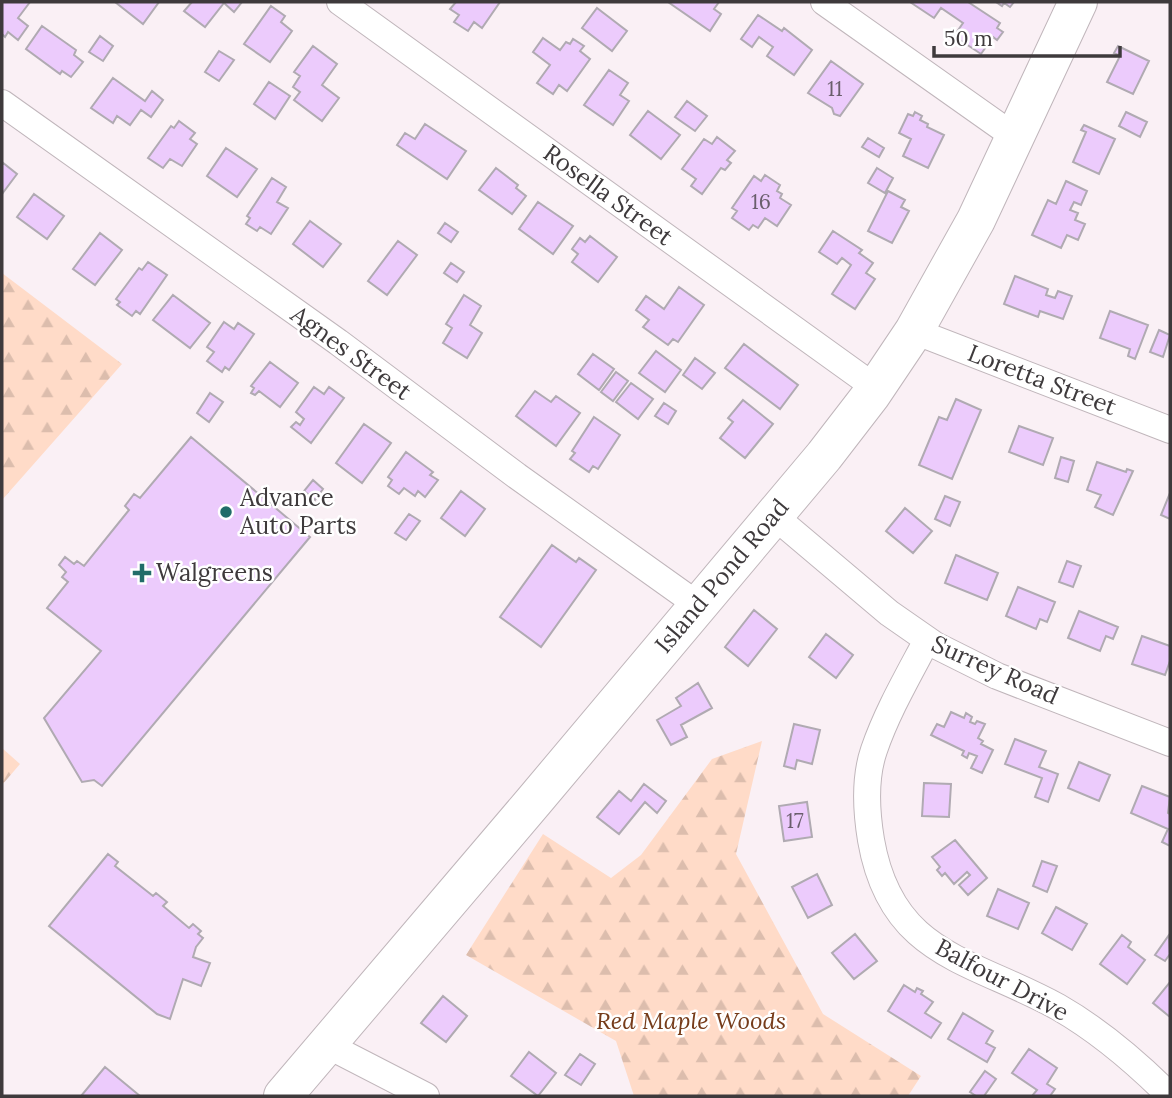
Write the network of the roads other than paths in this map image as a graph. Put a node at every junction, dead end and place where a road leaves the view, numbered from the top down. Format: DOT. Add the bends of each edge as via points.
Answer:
graph roads {
  1 [pos="340,2"];
  2 [pos="824,2"];
  3 [pos="1078,2"];
  4 [pos="2,103"];
  5 [pos="1015,137"];
  6 [pos="914,331"];
  7 [pos="876,388"];
  8 [pos="1170,430"];
  9 [pos="773,515"];
  10 [pos="698,605"];
  11 [pos="927,640"];
  12 [pos="1170,743"];
  13 [pos="327,1045"];
  14 [pos="283,1096"];
  15 [pos="426,1096"];
  16 [pos="1170,1096"];
  1 -- 7 [label="street, Rosella Street"];
  2 -- 5 [label="street"];
  3 -- 5 [label="main road, Island Pond Road"];
  4 -- 10 [label="street, Agnes Street"];
  5 -- 6 [label="main road, Island Pond Road" via="976,220"];
  6 -- 7 [label="main road, Island Pond Road"];
  6 -- 8 [label="street, Loretta Street"];
  7 -- 9 [label="main road, Island Pond Road"];
  9 -- 10 [label="main road, Island Pond Road"];
  9 -- 11 [label="street, Surrey Road"];
  10 -- 13 [label="main road, Island Pond Road"];
  11 -- 12 [label="street, Surrey Road" via="997,676"];
  11 -- 16 [label="street, Balfour Drive" via="873,751 868,774 869,827 888,894 907,924 931,944 1076,1018 1125,1054"];
  13 -- 14 [label="main road, Island Pond Road"];
  13 -- 15 [label="street"];
}
